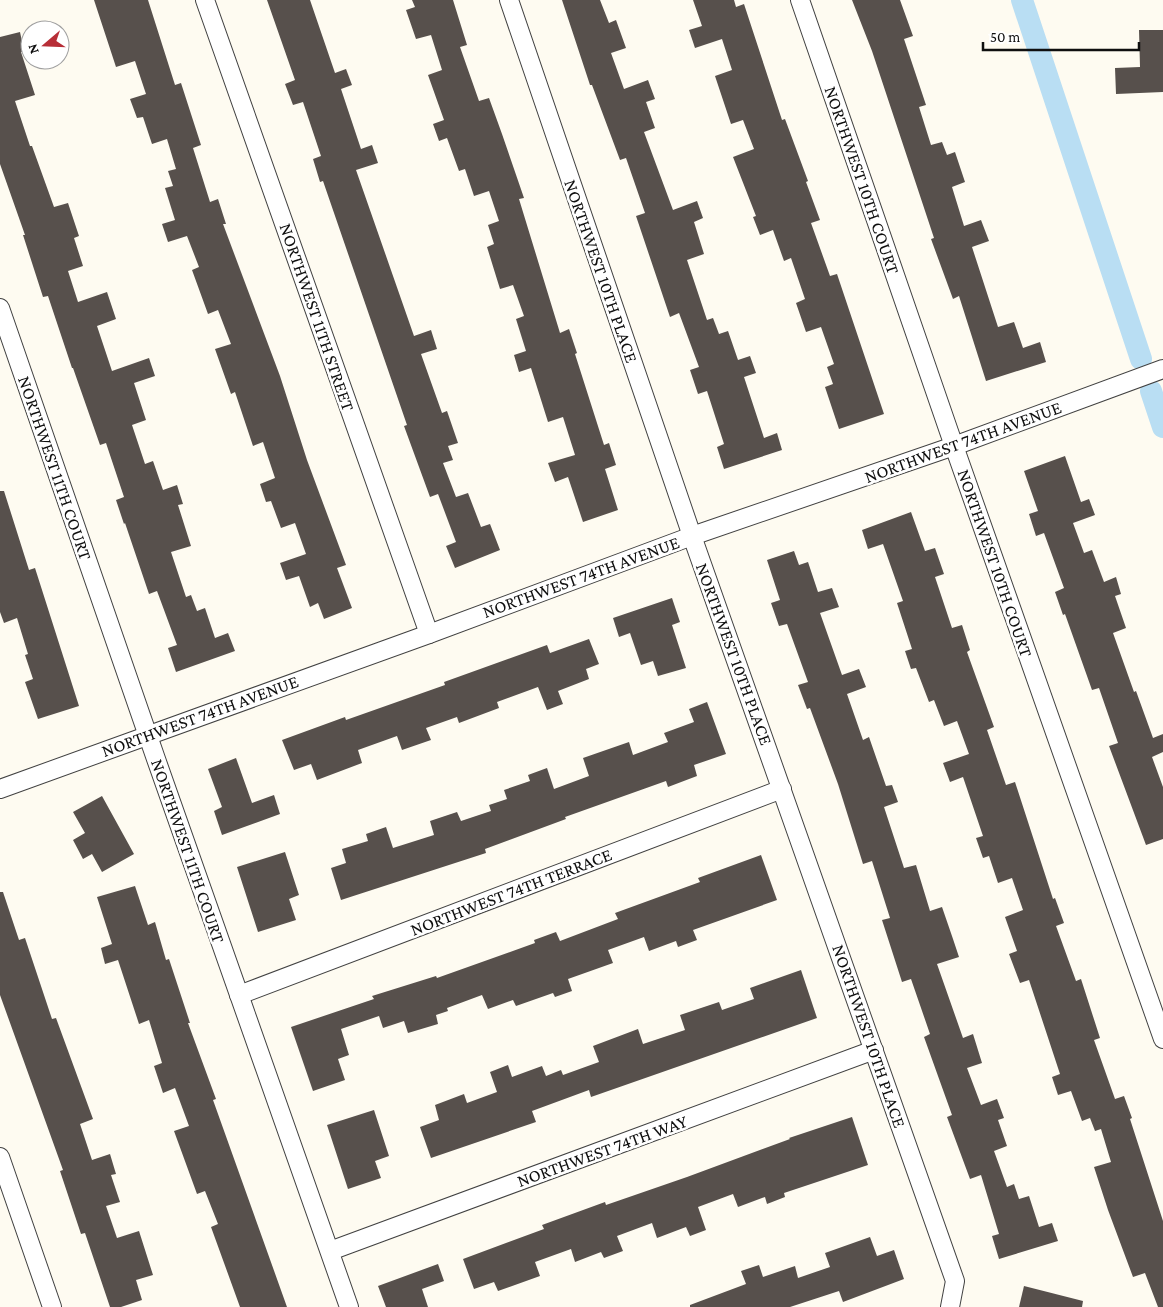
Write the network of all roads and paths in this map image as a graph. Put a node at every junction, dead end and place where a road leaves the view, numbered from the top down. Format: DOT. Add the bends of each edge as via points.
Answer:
graph roads {
  1 [pos="205,0"];
  2 [pos="509,0"];
  3 [pos="800,0"];
  4 [pos="0,308"];
  5 [pos="1163,369"];
  6 [pos="954,446"];
  7 [pos="692,536"];
  8 [pos="429,634"];
  9 [pos="147,735"];
  10 [pos="0,789"];
  11 [pos="782,789"];
  12 [pos="239,995"];
  13 [pos="1163,1039"];
  14 [pos="874,1050"];
  15 [pos="0,1157"];
  16 [pos="330,1252"];
  17 [pos="52,1307"];
  18 [pos="349,1307"];
  19 [pos="950,1307"];
  1 -- 8 [label="street, NORTHWEST 11TH STREET"];
  2 -- 7 [label="street, NORTHWEST 10TH PLACE"];
  3 -- 6 [label="street, NORTHWEST 10TH COURT"];
  4 -- 9 [label="street, NORTHWEST 11TH COURT"];
  5 -- 6 [label="street, NORTHWEST 74TH AVENUE"];
  6 -- 7 [label="street, NORTHWEST 74TH AVENUE"];
  6 -- 13 [label="street, NORTHWEST 10TH COURT"];
  7 -- 8 [label="street, NORTHWEST 74TH AVENUE"];
  7 -- 11 [label="street, NORTHWEST 10TH PLACE"];
  8 -- 9 [label="street, NORTHWEST 74TH AVENUE"];
  9 -- 10 [label="street, NORTHWEST 74TH AVENUE"];
  9 -- 12 [label="street, NORTHWEST 11TH COURT"];
  11 -- 12 [label="street, NORTHWEST 74TH TERRACE"];
  11 -- 14 [label="street, NORTHWEST 10TH PLACE"];
  12 -- 16 [label="street, NORTHWEST 11TH COURT"];
  14 -- 16 [label="street, NORTHWEST 74TH WAY"];
  14 -- 19 [label="street, NORTHWEST 10TH PLACE" via="955,1281"];
  15 -- 17 [label="street"];
  16 -- 18 [label="street, NORTHWEST 11TH COURT"];
}
